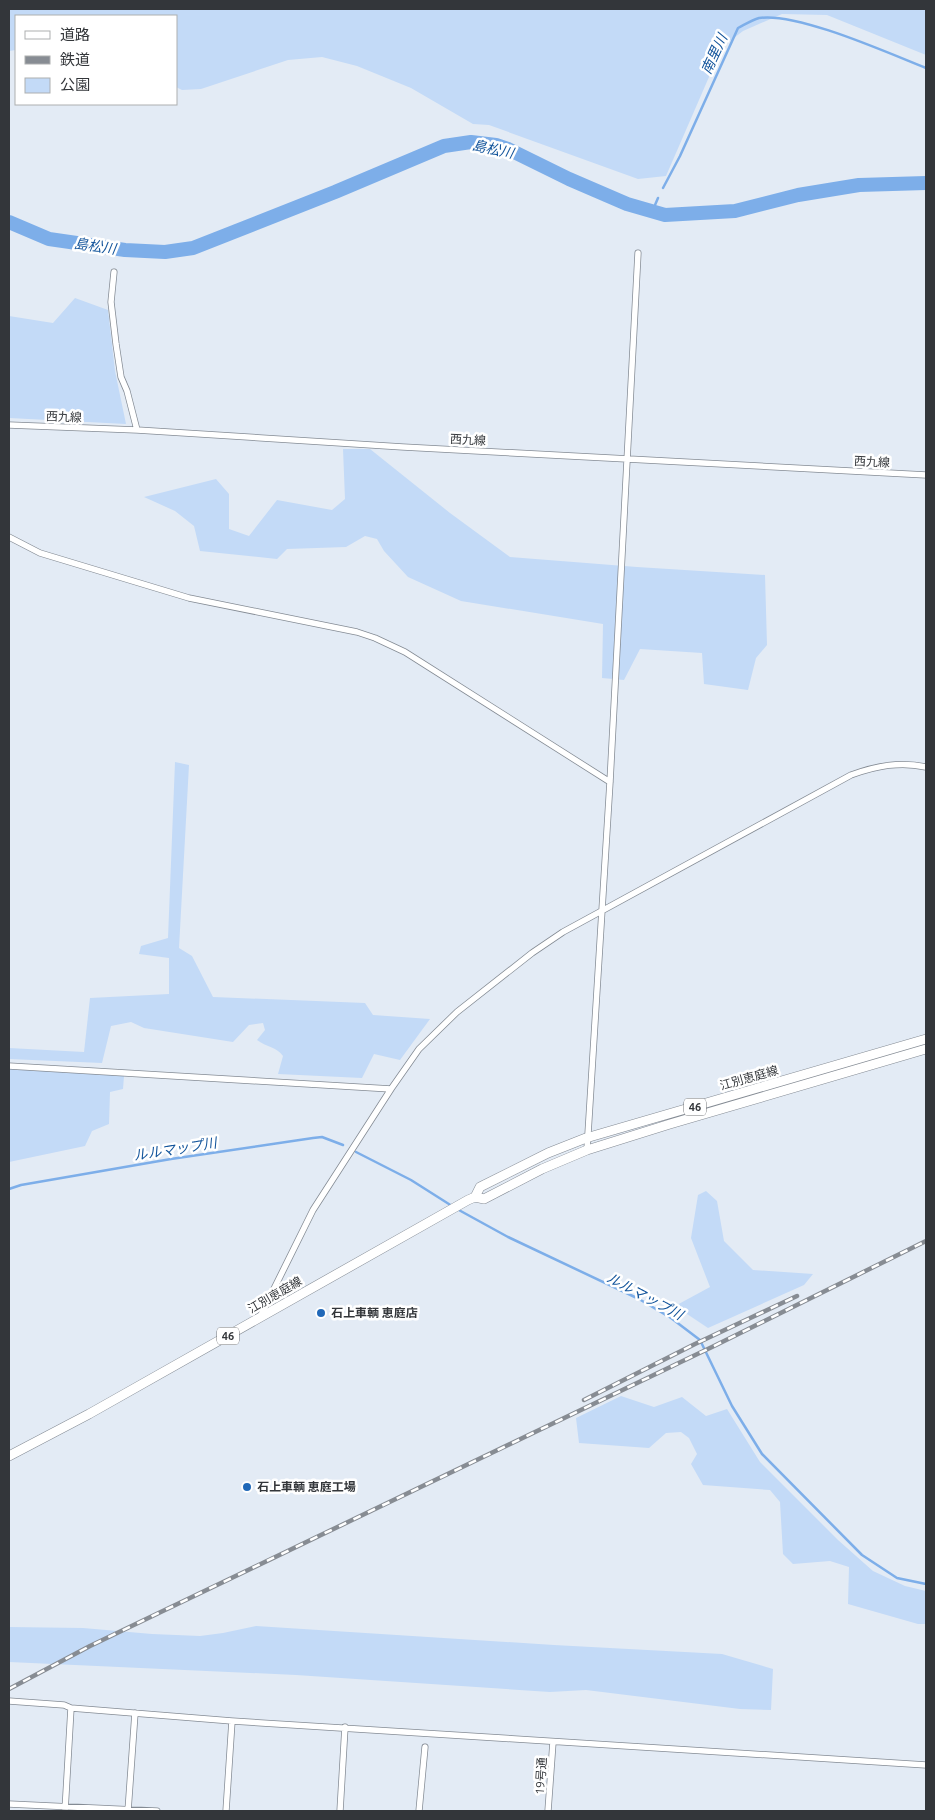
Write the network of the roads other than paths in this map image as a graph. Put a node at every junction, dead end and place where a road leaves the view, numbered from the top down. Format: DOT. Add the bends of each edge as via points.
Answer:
graph roads {
  1 [pos="638,253"];
  2 [pos="114,272"];
  3 [pos="9,425"];
  4 [pos="136,430"];
  5 [pos="628,459"];
  6 [pos="926,475"];
  7 [pos="9,536"];
  8 [pos="926,767"];
  9 [pos="610,782"];
  10 [pos="602,911"];
  11 [pos="926,1039"];
  12 [pos="926,1049"];
  13 [pos="9,1066"];
  14 [pos="391,1089"];
  15 [pos="586,1138"];
  16 [pos="587,1150"];
  17 [pos="471,1198"];
  18 [pos="260,1318"];
  19 [pos="9,1456"];
  20 [pos="9,1701"];
  21 [pos="71,1708"];
  22 [pos="135,1712"];
  23 [pos="232,1721"];
  24 [pos="345,1727"];
  25 [pos="553,1742"];
  26 [pos="425,1747"];
  27 [pos="926,1765"];
  28 [pos="9,1804"];
  29 [pos="65,1809"];
  30 [pos="128,1810"];
  31 [pos="157,1811"];
  32 [pos="226,1811"];
  33 [pos="340,1811"];
  34 [pos="419,1811"];
  35 [pos="548,1811"];
  1 -- 5 [label="street"];
  2 -- 4 [label="street" via="111,302 116,344 121,377 128,391"];
  3 -- 4 [label="street, 西九線"];
  4 -- 5 [label="street, 西九線"];
  5 -- 6 [label="street, 西九線"];
  5 -- 9 [label="street"];
  7 -- 9 [label="street" via="40,553 190,598 374,638 404,652"];
  8 -- 10 [label="street" via="914,764 876,766 851,775"];
  9 -- 10 [label="street"];
  10 -- 14 [label="street" via="532,953 457,1012 420,1049"];
  10 -- 15 [label="street"];
  11 -- 15 [label="main road, 江別恵庭線 / 46"];
  12 -- 16 [label="main road, 江別恵庭線 / 46"];
  13 -- 14 [label="street"];
  14 -- 18 [label="street" via="313,1210"];
  15 -- 16 [label="street"];
  15 -- 17 [label="main road, 江別恵庭線 / 46" via="480,1187"];
  16 -- 17 [label="main road, 江別恵庭線 / 46" via="484,1199"];
  17 -- 18 [label="main road, 江別恵庭線 / 46"];
  18 -- 19 [label="main road, 江別恵庭線 / 46"];
  20 -- 21 [label="street"];
  21 -- 22 [label="street"];
  21 -- 29 [label="street"];
  22 -- 23 [label="street"];
  22 -- 30 [label="street"];
  23 -- 24 [label="street"];
  23 -- 32 [label="street"];
  24 -- 25 [label="street"];
  24 -- 33 [label="street"];
  25 -- 27 [label="street"];
  25 -- 35 [label="street, 19号通"];
  26 -- 34 [label="street"];
  28 -- 29 [label="street"];
  29 -- 30 [label="street"];
  30 -- 31 [label="street"];
}
